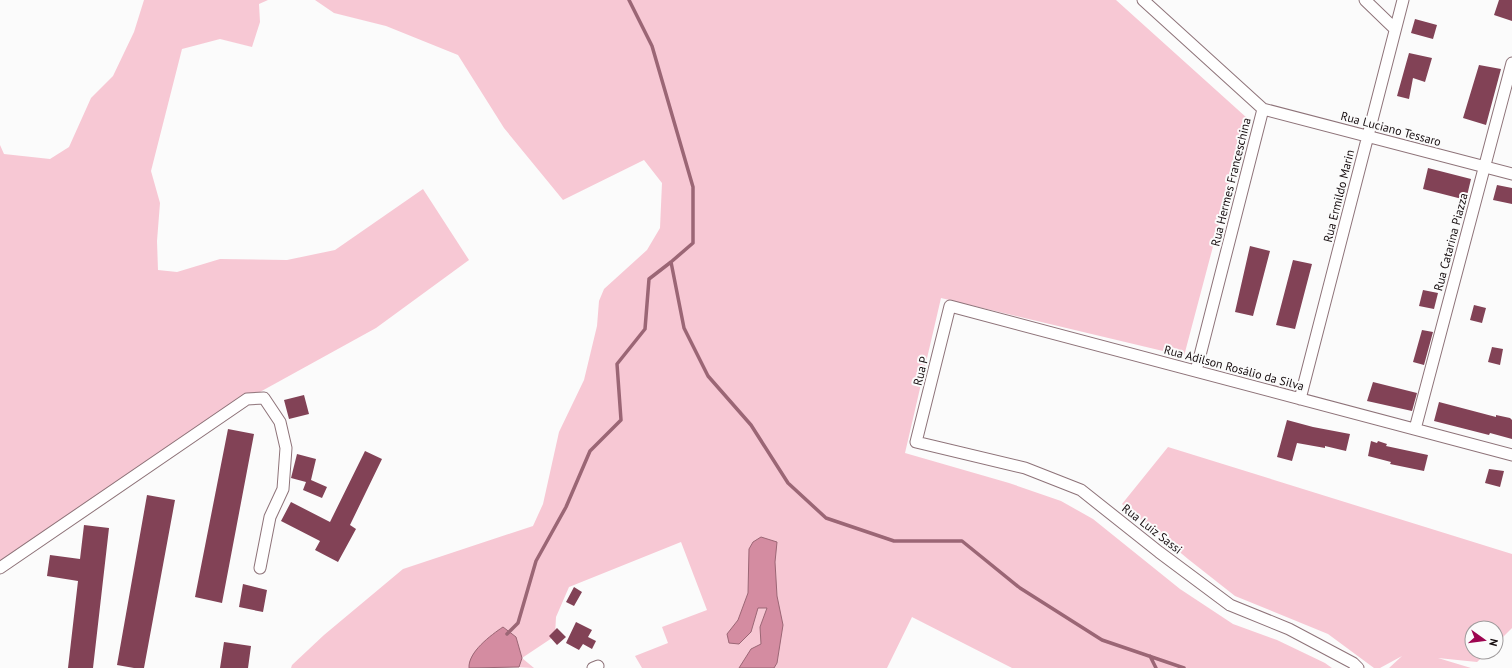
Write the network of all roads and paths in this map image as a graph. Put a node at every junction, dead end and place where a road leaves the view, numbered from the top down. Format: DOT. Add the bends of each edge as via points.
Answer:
graph roads {
  1 [pos="1143,0"];
  2 [pos="1365,0"];
  3 [pos="1402,0"];
  4 [pos="1395,29"];
  5 [pos="1512,62"];
  6 [pos="1263,109"];
  7 [pos="1367,136"];
  8 [pos="1484,167"];
  9 [pos="1512,174"];
  10 [pos="950,306"];
  11 [pos="1196,371"];
  12 [pos="1300,399"];
  13 [pos="1415,429"];
  14 [pos="916,442"];
  15 [pos="1512,455"];
  16 [pos="0,568"];
  17 [pos="260,568"];
  18 [pos="1358,668"];
  1 -- 6 [label="street, Rua Hermes Franceschina"];
  2 -- 4 [label="street"];
  3 -- 4 [label="street, Rua Ermildo Marin"];
  4 -- 7 [label="street, Rua Ermildo Marin"];
  5 -- 8 [label="street, Rua Catarina Piazza"];
  6 -- 7 [label="street, Rua Luciano Tessaro"];
  6 -- 11 [label="street, Rua Hermes Franceschina"];
  7 -- 8 [label="street, Rua Luciano Tessaro"];
  7 -- 12 [label="street, Rua Ermildo Marin"];
  8 -- 9 [label="street, Rua Luciano Tessaro"];
  8 -- 13 [label="street, Rua Catarina Piazza"];
  10 -- 11 [label="street, Rua Adilson Rosálio da Silva"];
  10 -- 14 [label="street, Rua P"];
  11 -- 12 [label="street, Rua Adilson Rosálio da Silva"];
  12 -- 13 [label="street, Rua Adilson Rosálio da Silva"];
  13 -- 15 [label="street, Rua Adilson Rosálio da Silva"];
  14 -- 18 [label="street, Rua Luiz Sassi" via="1025,468 1081,490 1230,605 1289,629"];
  16 -- 17 [label="street" via="247,399 264,398 280,422 286,448 284,488 270,517"];
}
